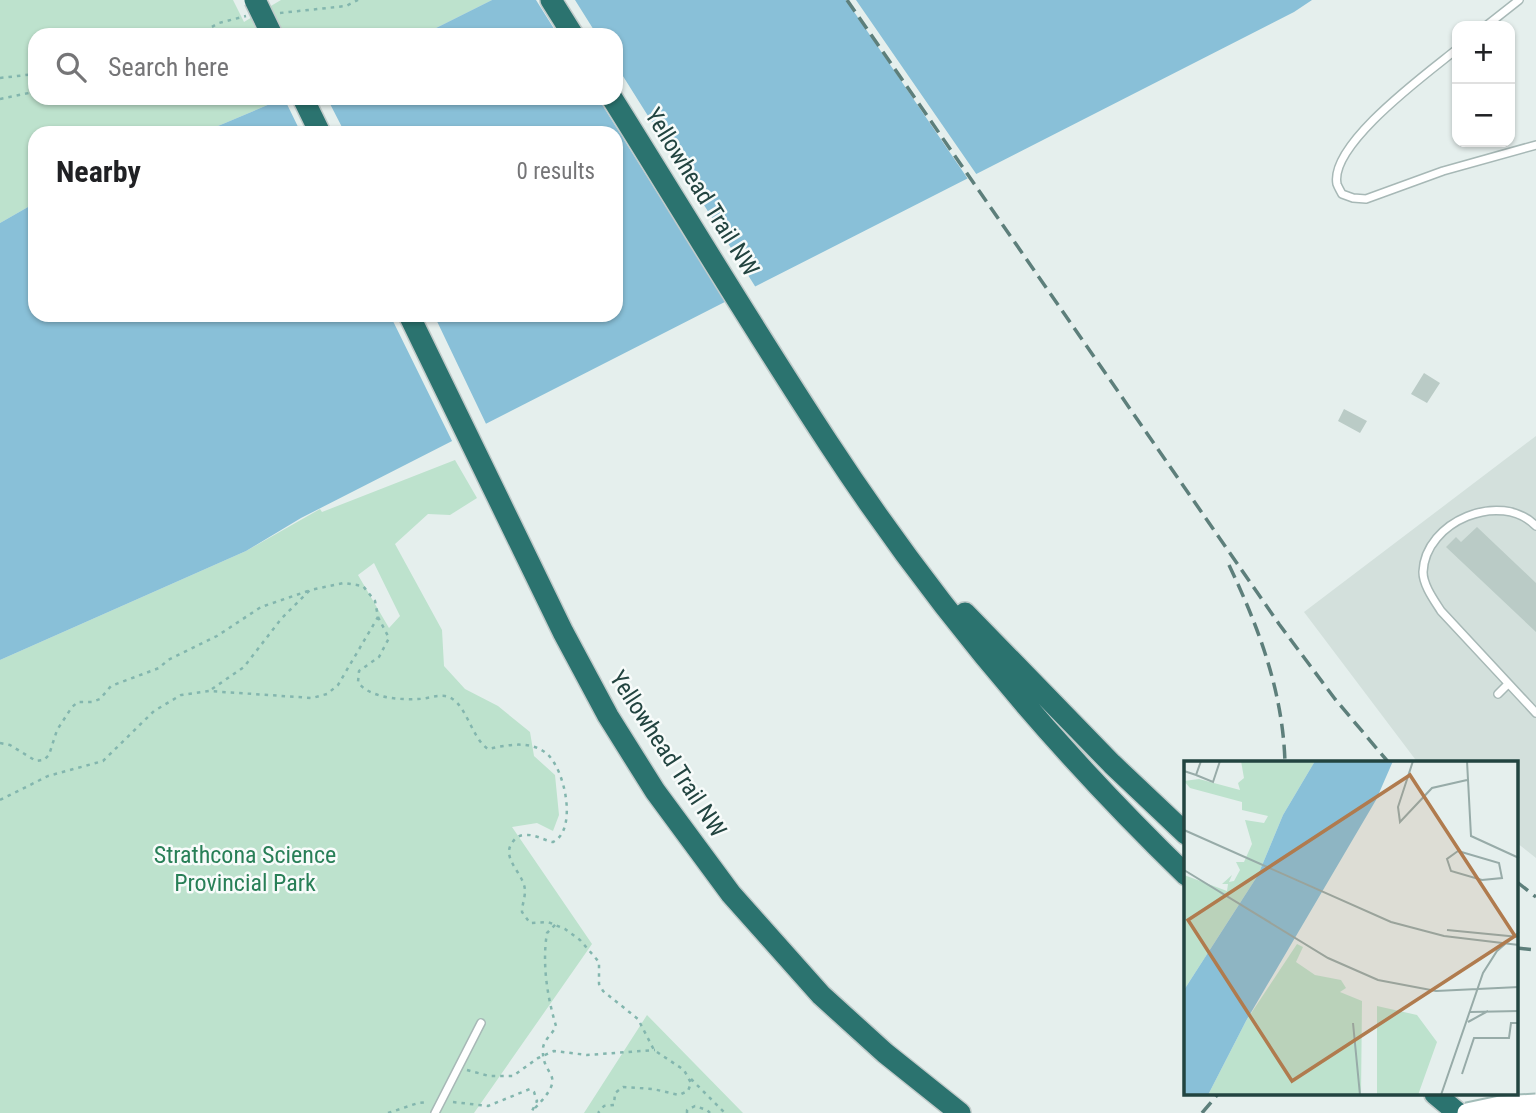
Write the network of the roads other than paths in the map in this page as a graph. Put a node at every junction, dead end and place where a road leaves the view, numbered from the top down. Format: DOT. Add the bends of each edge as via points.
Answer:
graph roads {
  1 [pos="255,0"];
  2 [pos="551,0"];
  3 [pos="1519,0"];
  4 [pos="1492,21"];
  5 [pos="269,28"];
  6 [pos="569,28"];
  7 [pos="1452,53"];
  8 [pos="306,105"];
  9 [pos="616,105"];
  10 [pos="317,126"];
  11 [pos="1536,145"];
  12 [pos="412,322"];
  13 [pos="1536,526"];
  14 [pos="907,555"];
  15 [pos="1508,684"];
  16 [pos="1498,694"];
  17 [pos="1536,713"];
  18 [pos="1184,832"];
  19 [pos="1184,874"];
  20 [pos="481,1023"];
  21 [pos="1437,1096"];
  22 [pos="1509,1096"];
  23 [pos="1536,1104"];
  24 [pos="435,1113"];
  25 [pos="960,1113"];
  26 [pos="1458,1113"];
  27 [pos="1467,1113"];
  28 [pos="1531,1113"];
  1 -- 5 [label="highway, bridge"];
  2 -- 6 [label="highway"];
  3 -- 4 [label="lane"];
  7 -- 11 [label="lane" via="1353,142 1337,182 1342,194 1366,199"];
  8 -- 10 [label="highway"];
  9 -- 14 [label="highway, Yellowhead Trail NW" via="830,445"];
  12 -- 25 [label="highway, Yellowhead Trail NW" via="563,632 655,791 732,894 821,995"];
  13 -- 15 [label="lane" via="1510,511 1468,515 1436,539 1426,557 1423,574 1430,595"];
  14 -- 18 [label="highway"];
  14 -- 19 [label="highway, Yellowhead Trail NW" via="1045,727"];
  15 -- 16 [label="lane"];
  15 -- 17 [label="lane"];
  20 -- 24 [label="lane"];
  21 -- 26 [label="highway"];
  22 -- 28 [label="highway"];
  23 -- 27 [label="main road, bridge"];
}
